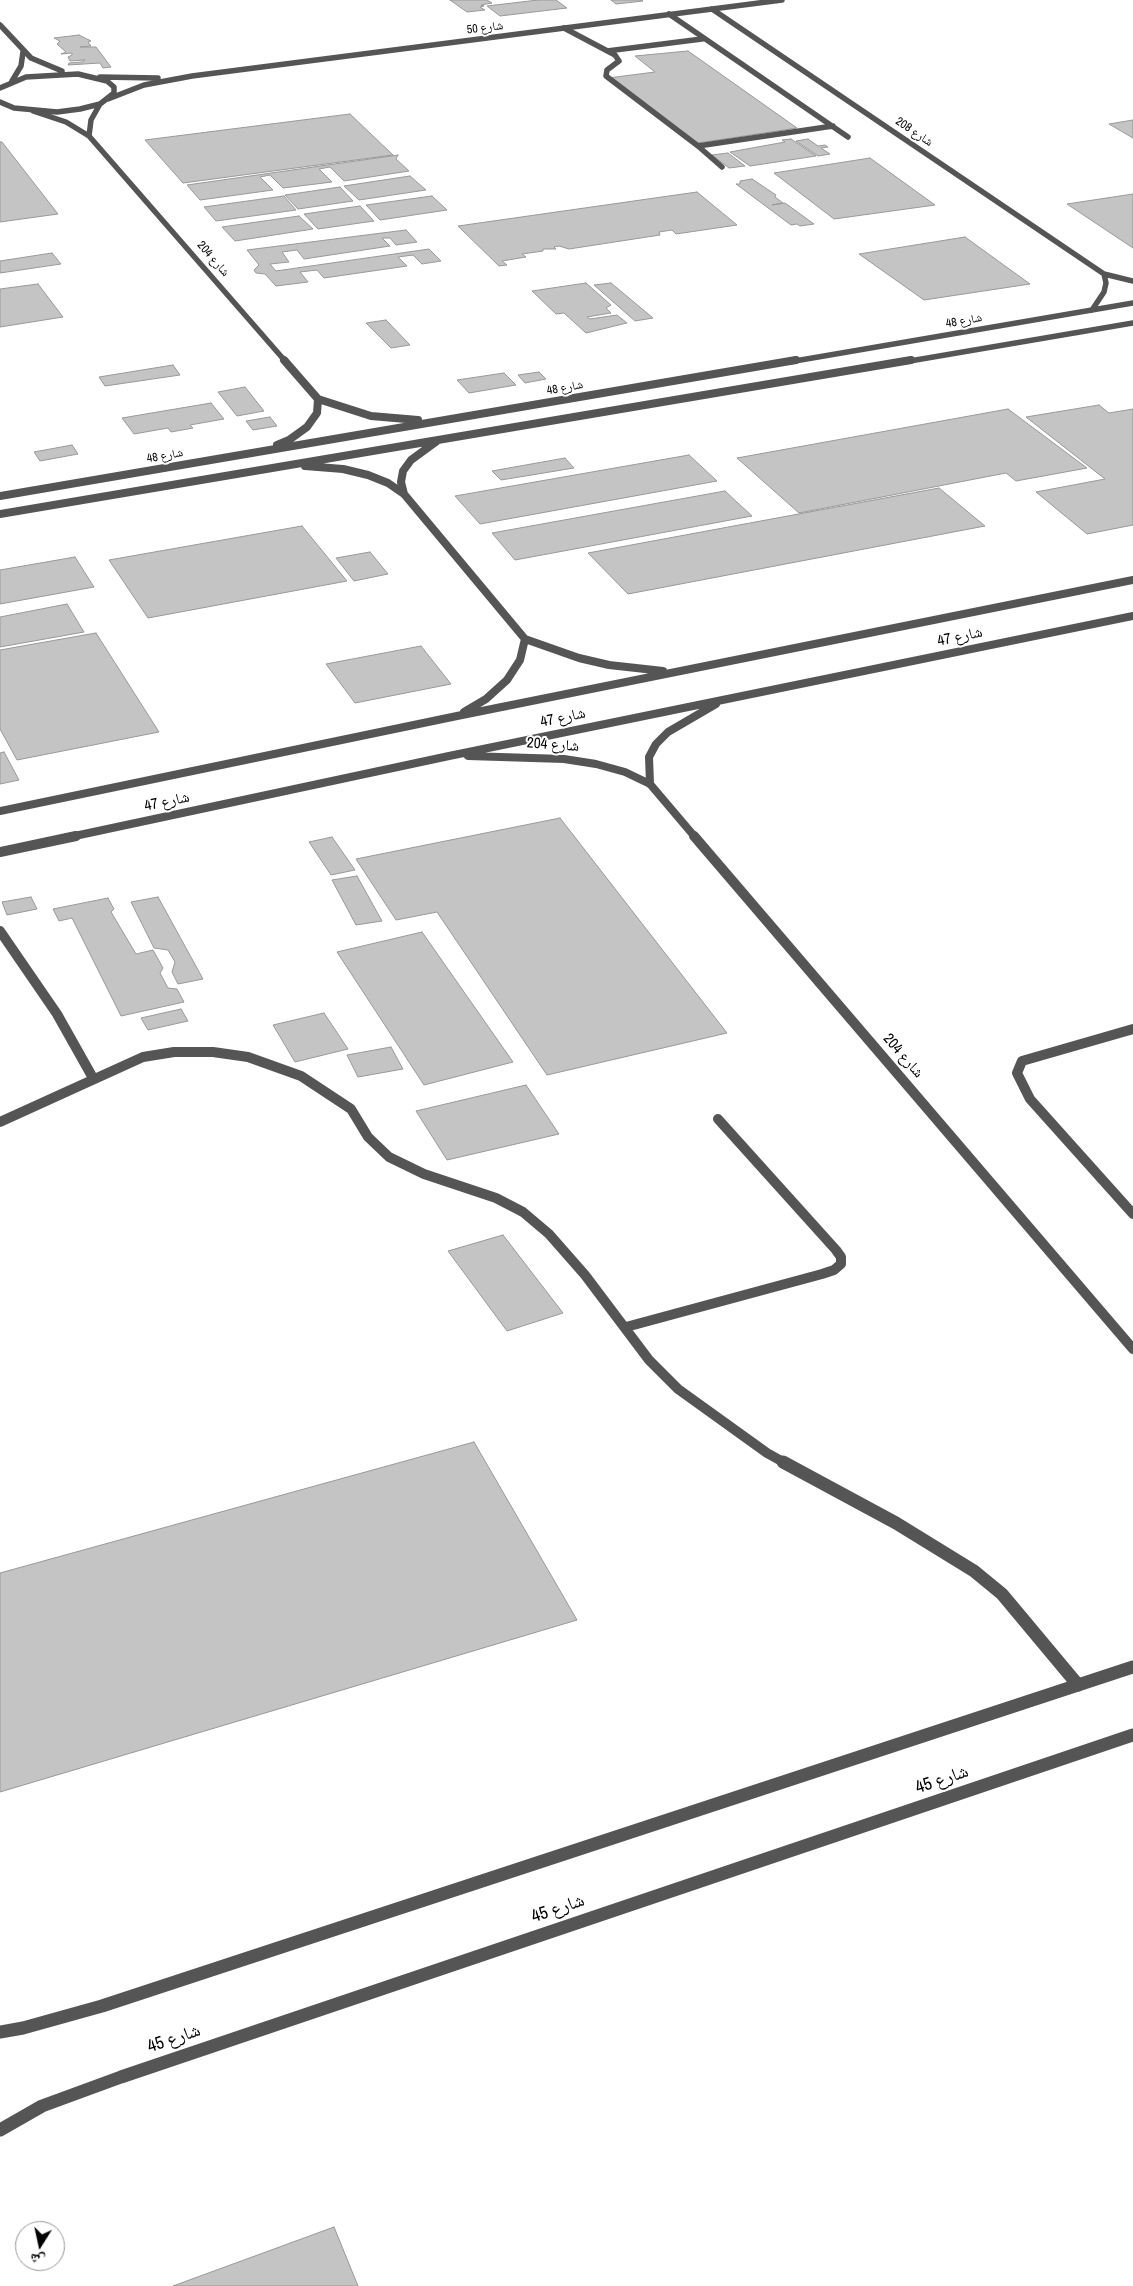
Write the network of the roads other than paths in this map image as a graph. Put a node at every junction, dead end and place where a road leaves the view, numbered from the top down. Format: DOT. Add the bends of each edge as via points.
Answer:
graph roads {
  1 [pos="782,0"];
  2 [pos="712,9"];
  3 [pos="668,14"];
  4 [pos="0,25"];
  5 [pos="564,28"];
  6 [pos="702,39"];
  7 [pos="607,51"];
  8 [pos="23,52"];
  9 [pos="78,74"];
  10 [pos="192,76"];
  11 [pos="94,77"];
  12 [pos="12,81"];
  13 [pos="0,88"];
  14 [pos="108,99"];
  15 [pos="0,102"];
  16 [pos="100,104"];
  17 [pos="0,108"];
  18 [pos="14,108"];
  19 [pos="33,111"];
  20 [pos="833,126"];
  21 [pos="89,136"];
  22 [pos="848,137"];
  23 [pos="698,146"];
  24 [pos="722,167"];
  25 [pos="1104,274"];
  26 [pos="1133,281"];
  27 [pos="1133,303"];
  28 [pos="1092,310"];
  29 [pos="1133,322"];
  30 [pos="318,399"];
  31 [pos="439,421"];
  32 [pos="440,438"];
  33 [pos="263,451"];
  34 [pos="284,465"];
  35 [pos="404,494"];
  36 [pos="0,496"];
  37 [pos="0,514"];
  38 [pos="1133,580"];
  39 [pos="1133,616"];
  40 [pos="525,639"];
  41 [pos="675,672"];
  42 [pos="724,700"];
  43 [pos="457,716"];
  44 [pos="450,756"];
  45 [pos="650,784"];
  46 [pos="0,811"];
  47 [pos="0,852"];
  48 [pos="0,931"];
  49 [pos="1133,1029"];
  50 [pos="92,1078"];
  51 [pos="718,1119"];
  52 [pos="0,1122"];
  53 [pos="1133,1214"];
  54 [pos="626,1327"];
  55 [pos="1133,1349"];
  56 [pos="1133,1667"];
  57 [pos="1078,1685"];
  58 [pos="1133,1735"];
  59 [pos="0,2032"];
  60 [pos="0,2130"];
  1 -- 2 [label="street, شارع 50"];
  2 -- 3 [label="street, شارع 50"];
  2 -- 25 [label="street, شارع 208"];
  3 -- 5 [label="street, شارع 50"];
  3 -- 6 [label="street"];
  4 -- 8 [label="street"];
  5 -- 7 [label="street"];
  5 -- 10 [label="street, شارع 50"];
  6 -- 7 [label="street"];
  6 -- 20 [label="street"];
  7 -- 23 [label="street" via="619,60 607,70 606,76"];
  8 -- 9 [label="street" via="42,65"];
  8 -- 12 [label="street" via="21,66"];
  9 -- 11 [label="street"];
  9 -- 12 [label="street" via="43,75"];
  10 -- 11 [label="street, شارع 50"];
  10 -- 14 [label="street, شارع 50" via="144,86"];
  11 -- 14 [label="street" via="114,87 114,93"];
  12 -- 13 [label="street"];
  14 -- 16 [label="street, شارع 50"];
  15 -- 18 [label="street"];
  16 -- 19 [label="street" via="80,109"];
  16 -- 21 [label="street" via="91,120"];
  17 -- 18 [label="street"];
  18 -- 19 [label="street"];
  19 -- 21 [label="street, شارع 204" via="66,122"];
  20 -- 22 [label="street"];
  20 -- 23 [label="street"];
  21 -- 30 [label="street, شارع 204"];
  23 -- 24 [label="street"];
  25 -- 26 [label="street, شارع 208"];
  25 -- 28 [label="street" via="1104,292"];
  27 -- 28 [label="street, شارع 48"];
  28 -- 31 [label="street, شارع 48"];
  29 -- 32 [label="street, شارع 48"];
  30 -- 31 [label="street, شارع 204" via="371,416"];
  30 -- 33 [label="street" via="317,413 307,427 289,440"];
  31 -- 33 [label="street, شارع 48"];
  32 -- 34 [label="street, شارع 48"];
  32 -- 35 [label="street" via="411,460 401,482"];
  33 -- 36 [label="street, شارع 48"];
  34 -- 35 [label="street" via="343,469 368,475"];
  34 -- 37 [label="street, شارع 48"];
  35 -- 40 [label="street"];
  38 -- 41 [label="street, شارع 47"];
  39 -- 42 [label="street, شارع 47"];
  40 -- 41 [label="street" via="602,663"];
  40 -- 43 [label="street" via="520,660 507,680 486,699"];
  41 -- 43 [label="street, شارع 47"];
  42 -- 44 [label="street, شارع 47"];
  42 -- 45 [label="street" via="668,732 656,744 649,756"];
  43 -- 46 [label="street, شارع 47"];
  44 -- 45 [label="street, شارع 204" via="564,759 625,772"];
  44 -- 47 [label="street, شارع 47"];
  45 -- 55 [label="street, شارع 204"];
  48 -- 50 [label="street" via="57,1014"];
  49 -- 53 [label="street" via="1022,1061 1017,1073 1030,1099"];
  50 -- 52 [label="street"];
  50 -- 54 [label="street" via="143,1057 174,1052 213,1052 248,1057 301,1076 351,1110 368,1137 390,1157 424,1174 496,1198 523,1212 549,1234"];
  51 -- 54 [label="street" via="836,1250 841,1264 822,1274"];
  54 -- 57 [label="street" via="649,1360 678,1389 716,1418 767,1453 896,1523 974,1571 1002,1594"];
  56 -- 57 [label="street"];
  57 -- 59 [label="street" via="102,2006"];
  58 -- 60 [label="street, شارع 45" via="121,2077 42,2106"];
}
